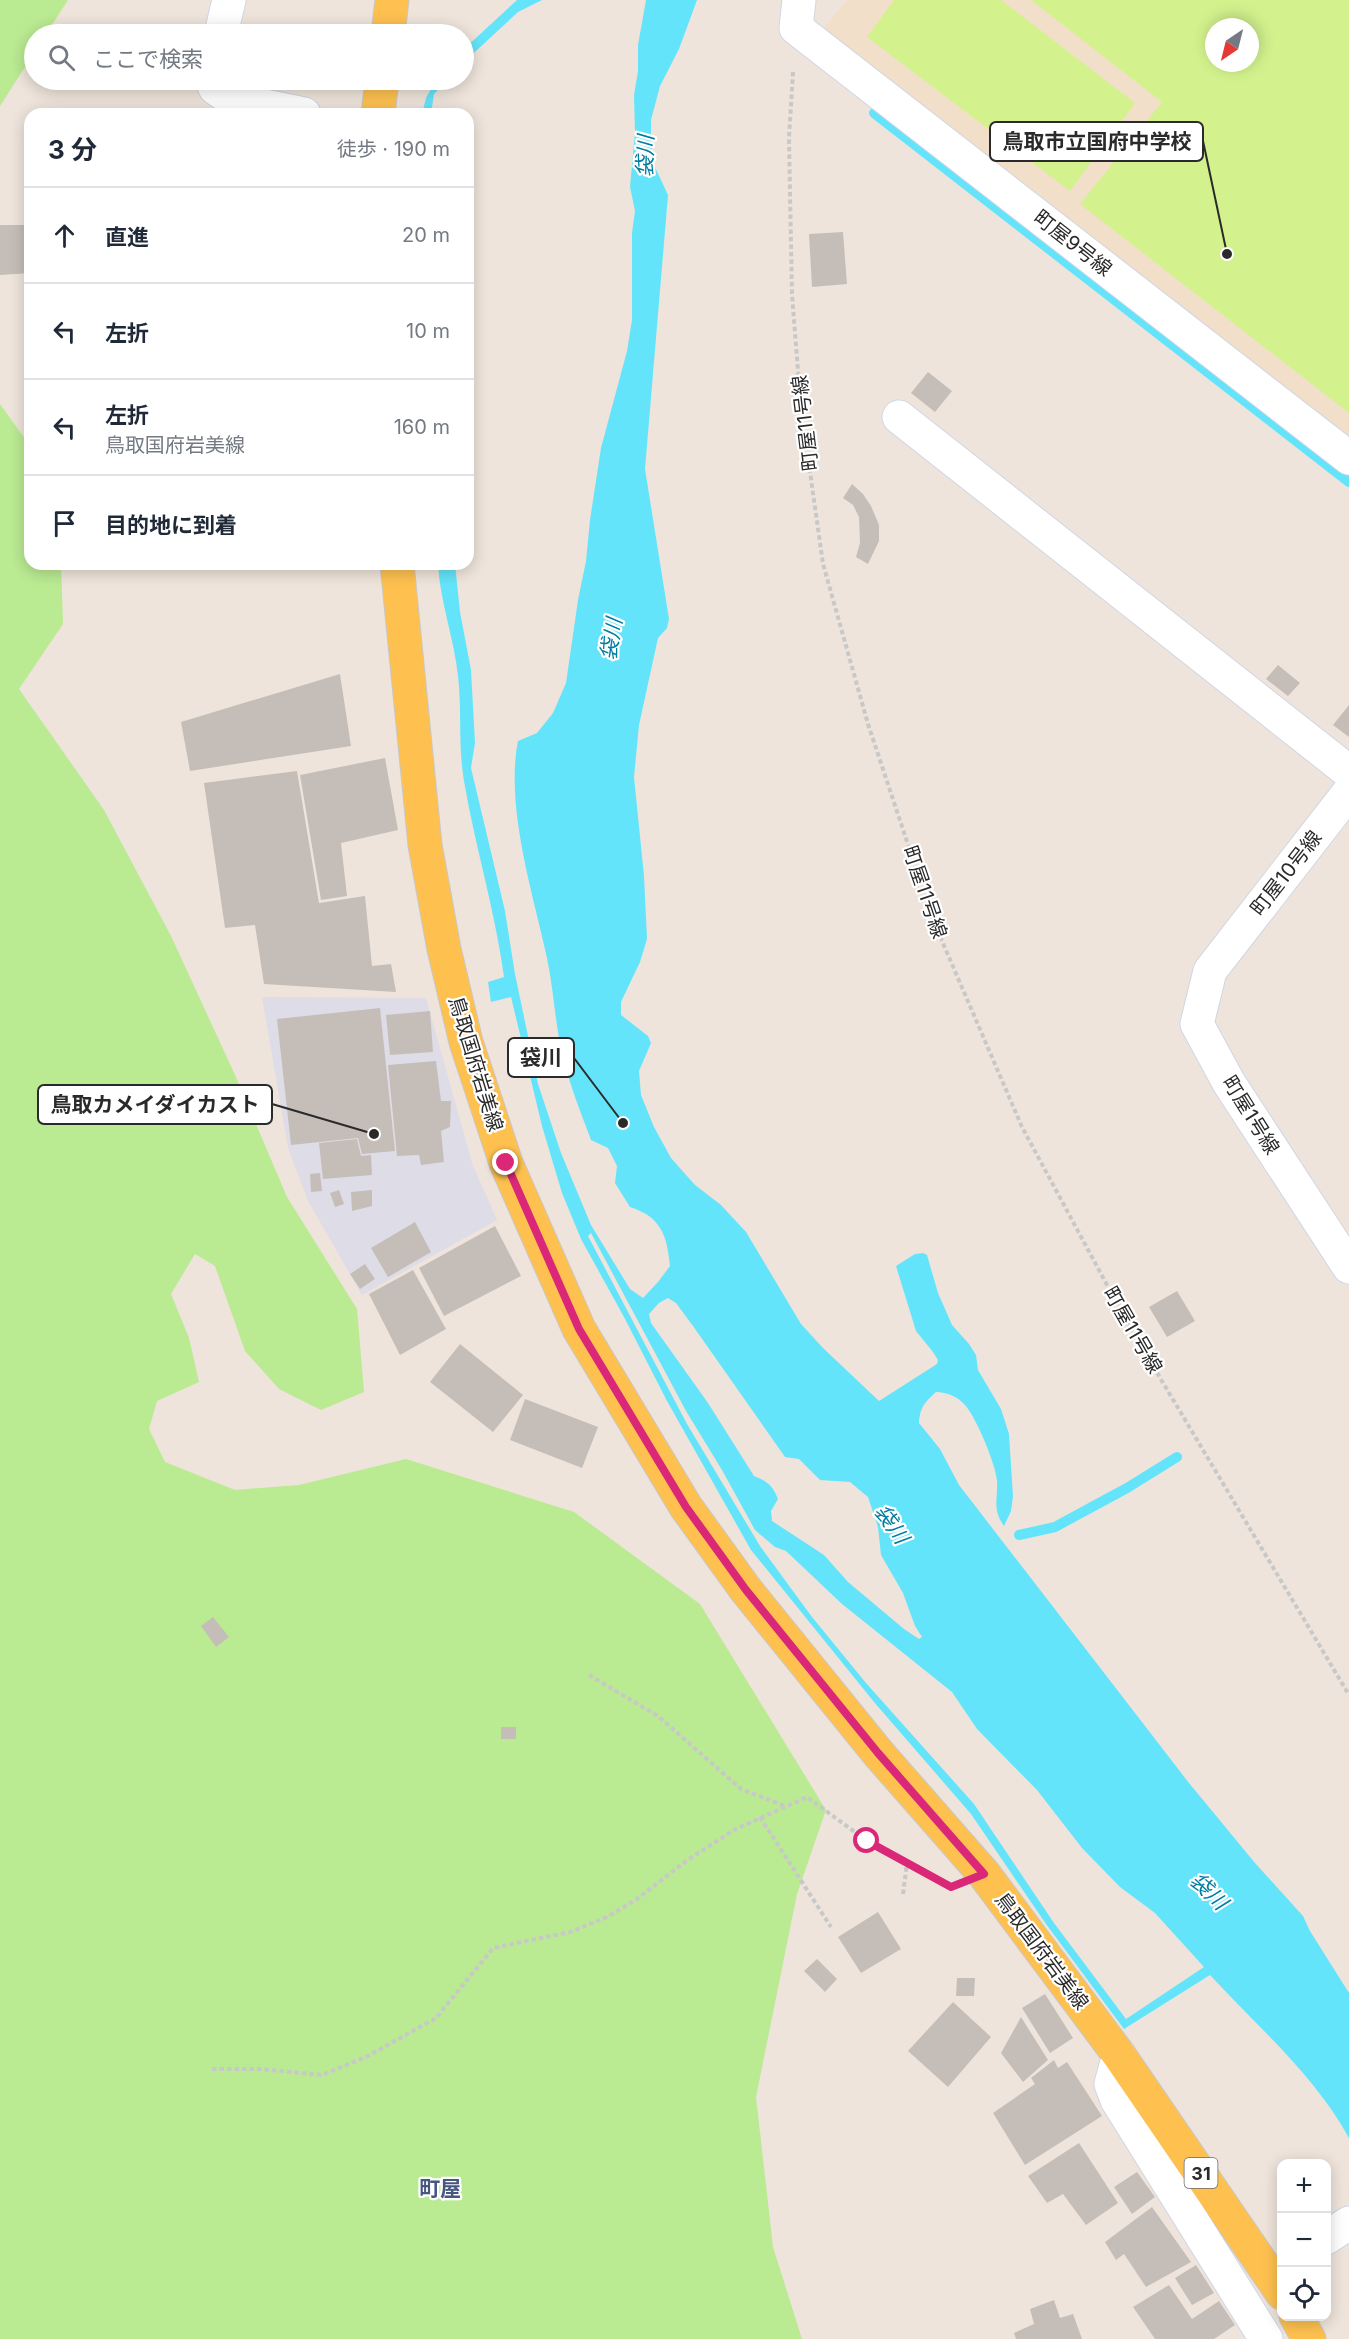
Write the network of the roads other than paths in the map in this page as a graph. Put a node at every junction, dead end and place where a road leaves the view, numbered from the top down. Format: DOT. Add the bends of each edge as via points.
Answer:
graph roads {
  1 [pos="230,0"];
  2 [pos="392,0"];
  3 [pos="798,14"];
  4 [pos="223,24"];
  5 [pos="389,24"];
  6 [pos="218,90"];
  7 [pos="381,90"];
  8 [pos="275,108"];
  9 [pos="379,108"];
  10 [pos="899,417"];
  11 [pos="1349,458"];
  12 [pos="398,570"];
  13 [pos="1349,772"];
  14 [pos="1349,792"];
  15 [pos="1222,954"];
  16 [pos="1349,1267"];
  17 [pos="1119,2055"];
  18 [pos="1349,2223"];
  19 [pos="1331,2235"];
  20 [pos="1277,2278"];
  21 [pos="1299,2321"];
  22 [pos="1266,2339"];
  23 [pos="1309,2339"];
  1 -- 4 [label="street"];
  2 -- 5 [label="main road"];
  3 -- 11 [label="street, 町屋9号線"];
  6 -- 8 [label="street" via="231,99"];
  7 -- 9 [label="main road"];
  10 -- 13 [label="street"];
  12 -- 17 [label="main road, 鳥取国府岩美線 / 31" via="425,845 466,1042 506,1163 579,1329 686,1507 746,1590 878,1753 984,1874"];
  14 -- 15 [label="street, 町屋10号線"];
  15 -- 16 [label="street, 町屋1号線" via="1210,971 1197,1023 1229,1083"];
  17 -- 20 [label="main road, 鳥取国府岩美線 / 31"];
  17 -- 22 [label="street" via="1111,2084 1117,2100"];
  18 -- 19 [label="street"];
  21 -- 23 [label="main road"];
}
